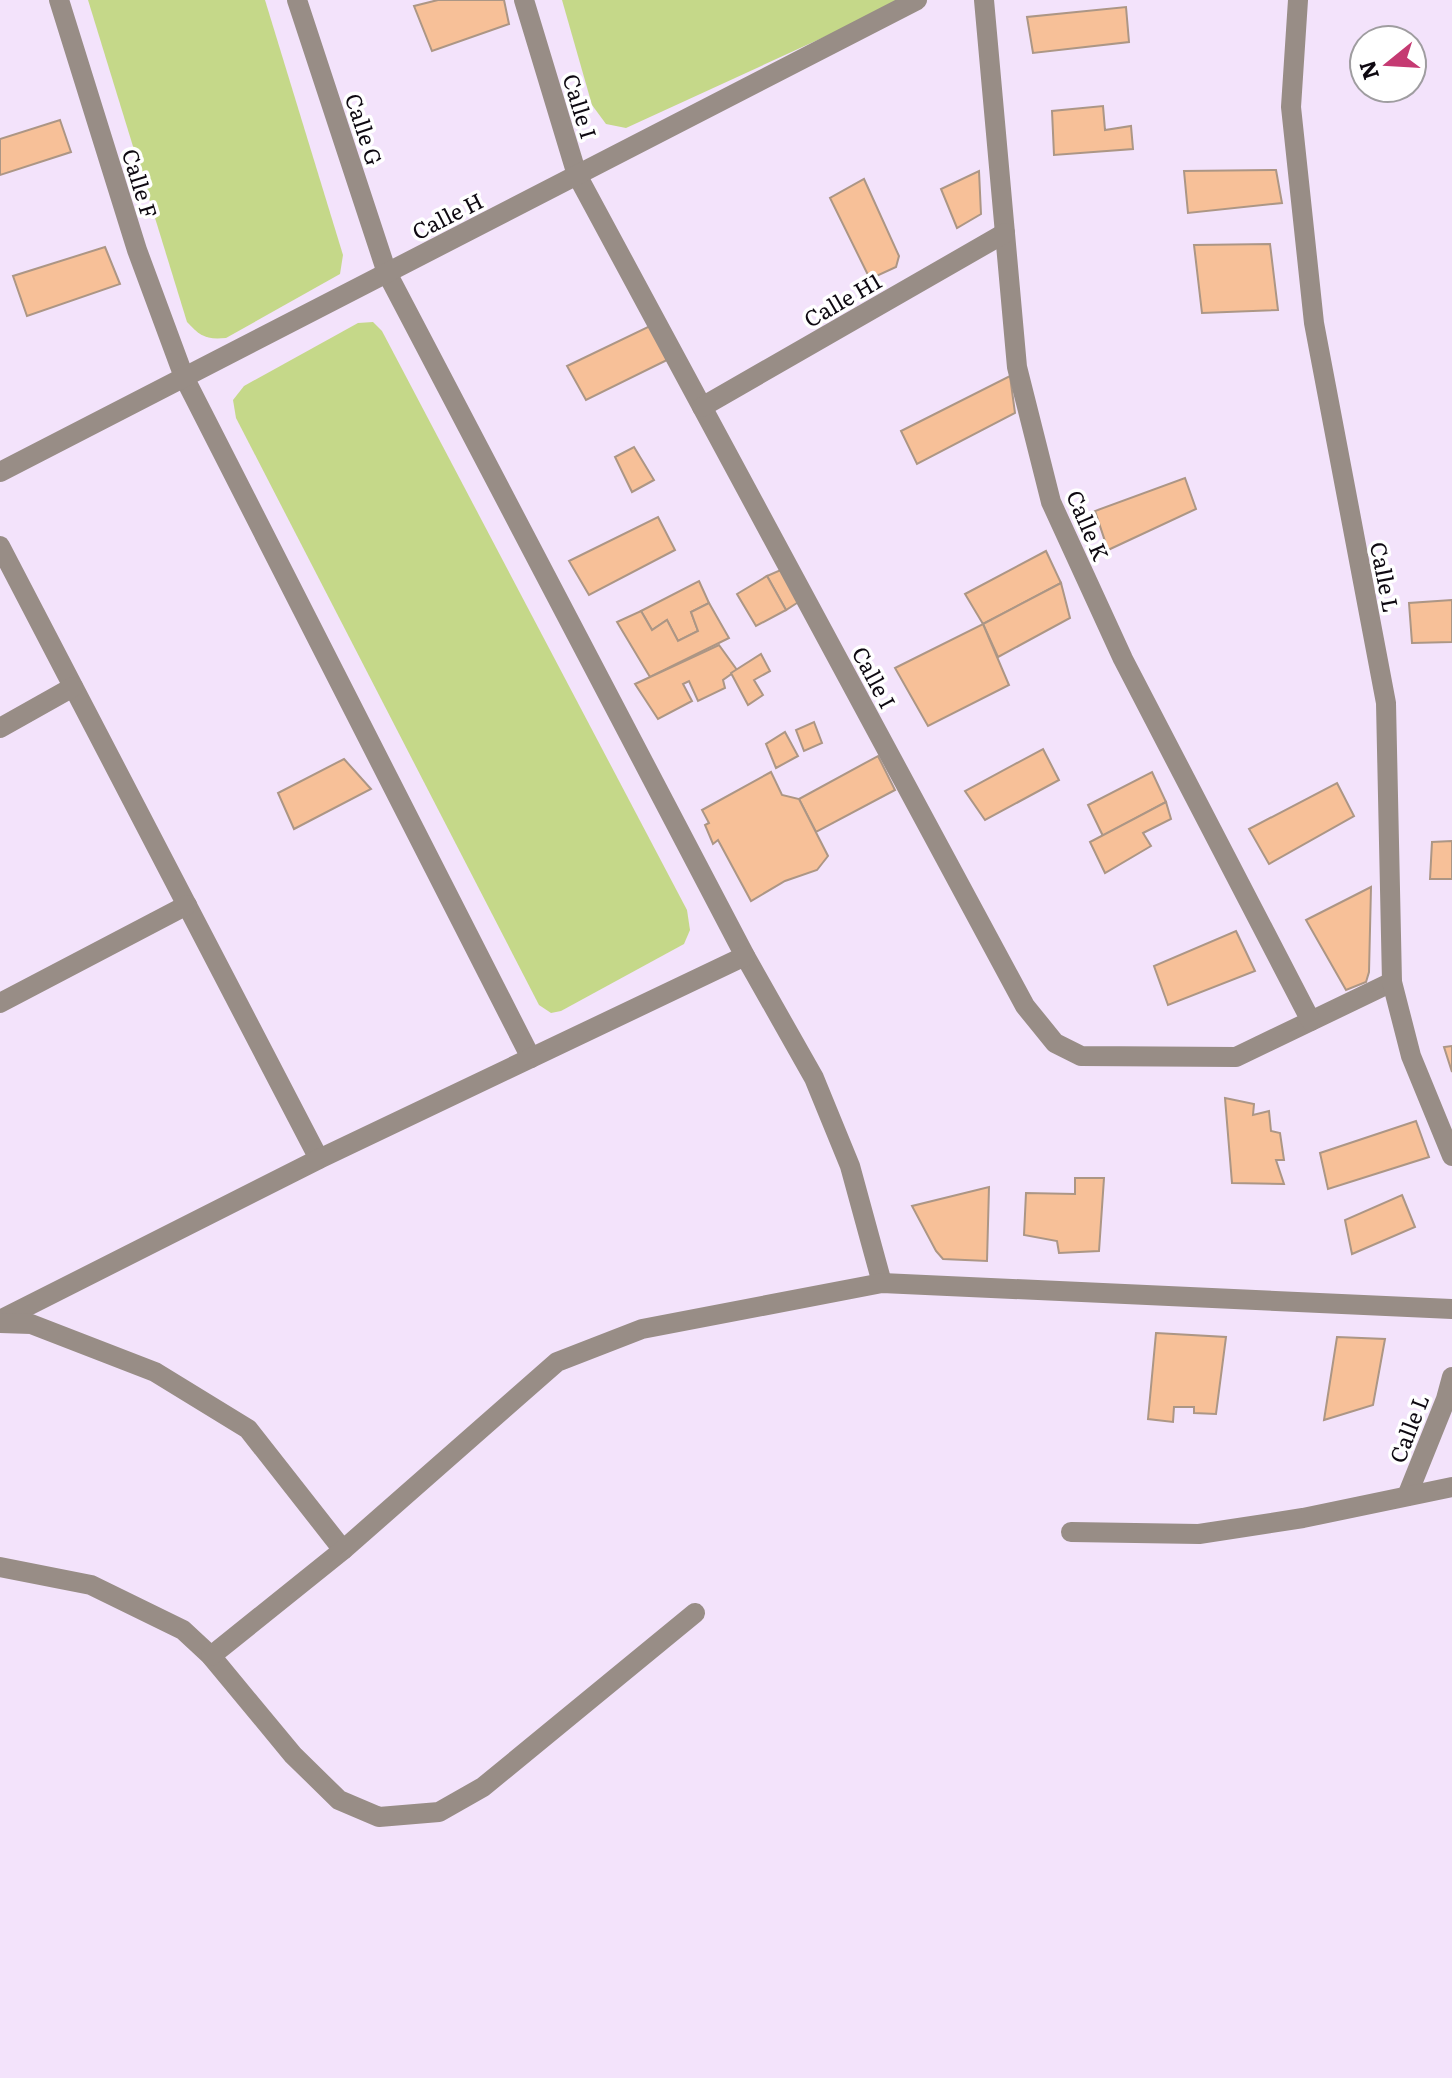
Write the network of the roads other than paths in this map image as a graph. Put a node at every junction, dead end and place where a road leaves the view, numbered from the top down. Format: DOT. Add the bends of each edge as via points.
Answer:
graph roads {
  1 [pos="59,0"];
  2 [pos="297,0"];
  3 [pos="524,0"];
  4 [pos="917,0"];
  5 [pos="984,0"];
  6 [pos="1298,0"];
  7 [pos="577,175"];
  8 [pos="1005,233"];
  9 [pos="387,273"];
  10 [pos="184,377"];
  11 [pos="702,407"];
  12 [pos="0,472"];
  13 [pos="0,546"];
  14 [pos="73,687"];
  15 [pos="0,728"];
  16 [pos="187,905"];
  17 [pos="745,956"];
  18 [pos="1392,982"];
  19 [pos="0,1003"];
  20 [pos="1311,1021"];
  21 [pos="531,1058"];
  22 [pos="1452,1156"];
  23 [pos="319,1159"];
  24 [pos="882,1283"];
  25 [pos="1452,1309"];
  26 [pos="0,1321"];
  27 [pos="1452,1377"];
  28 [pos="1452,1487"];
  29 [pos="1407,1496"];
  30 [pos="1071,1532"];
  31 [pos="343,1550"];
  32 [pos="0,1567"];
  33 [pos="695,1613"];
  34 [pos="211,1656"];
  1 -- 10 [label="street, Calle F" via="137,250"];
  2 -- 9 [label="street, Calle G"];
  3 -- 7 [label="street, Calle I"];
  4 -- 7 [label="street, Calle H"];
  5 -- 8 [label="street, Calle K"];
  6 -- 18 [label="street, Calle L" via="1291,107 1314,323 1386,703"];
  7 -- 9 [label="street, Calle H"];
  7 -- 11 [label="street, Calle I"];
  8 -- 11 [label="street, Calle H1"];
  8 -- 20 [label="street, Calle K" via="1017,367 1051,502 1123,659"];
  9 -- 10 [label="street, Calle H"];
  9 -- 17 [label="street, Calle G"];
  10 -- 12 [label="street, Calle H"];
  10 -- 21 [label="street, Calle F"];
  11 -- 20 [label="street, Calle I" via="1025,1006 1055,1043 1081,1056 1236,1057"];
  13 -- 14 [label="street"];
  14 -- 15 [label="street"];
  14 -- 16 [label="street"];
  16 -- 19 [label="street"];
  16 -- 23 [label="street"];
  17 -- 21 [label="street"];
  17 -- 24 [label="street, Calle G" via="814,1078 850,1166"];
  18 -- 20 [label="street, Calle I"];
  18 -- 22 [label="street, Calle L" via="1411,1056"];
  21 -- 23 [label="street"];
  23 -- 26 [label="street"];
  24 -- 25 [label="street"];
  24 -- 31 [label="street" via="642,1329 557,1362"];
  26 -- 31 [label="street" via="31,1324 155,1372 248,1429"];
  27 -- 29 [label="street, Calle L"];
  28 -- 29 [label="street"];
  29 -- 30 [label="street" via="1199,1534"];
  31 -- 34 [label="street"];
  32 -- 34 [label="street" via="91,1585 183,1630"];
  33 -- 34 [label="street" via="483,1787 439,1812 394,1816 379,1817 339,1800 293,1755"];
}
